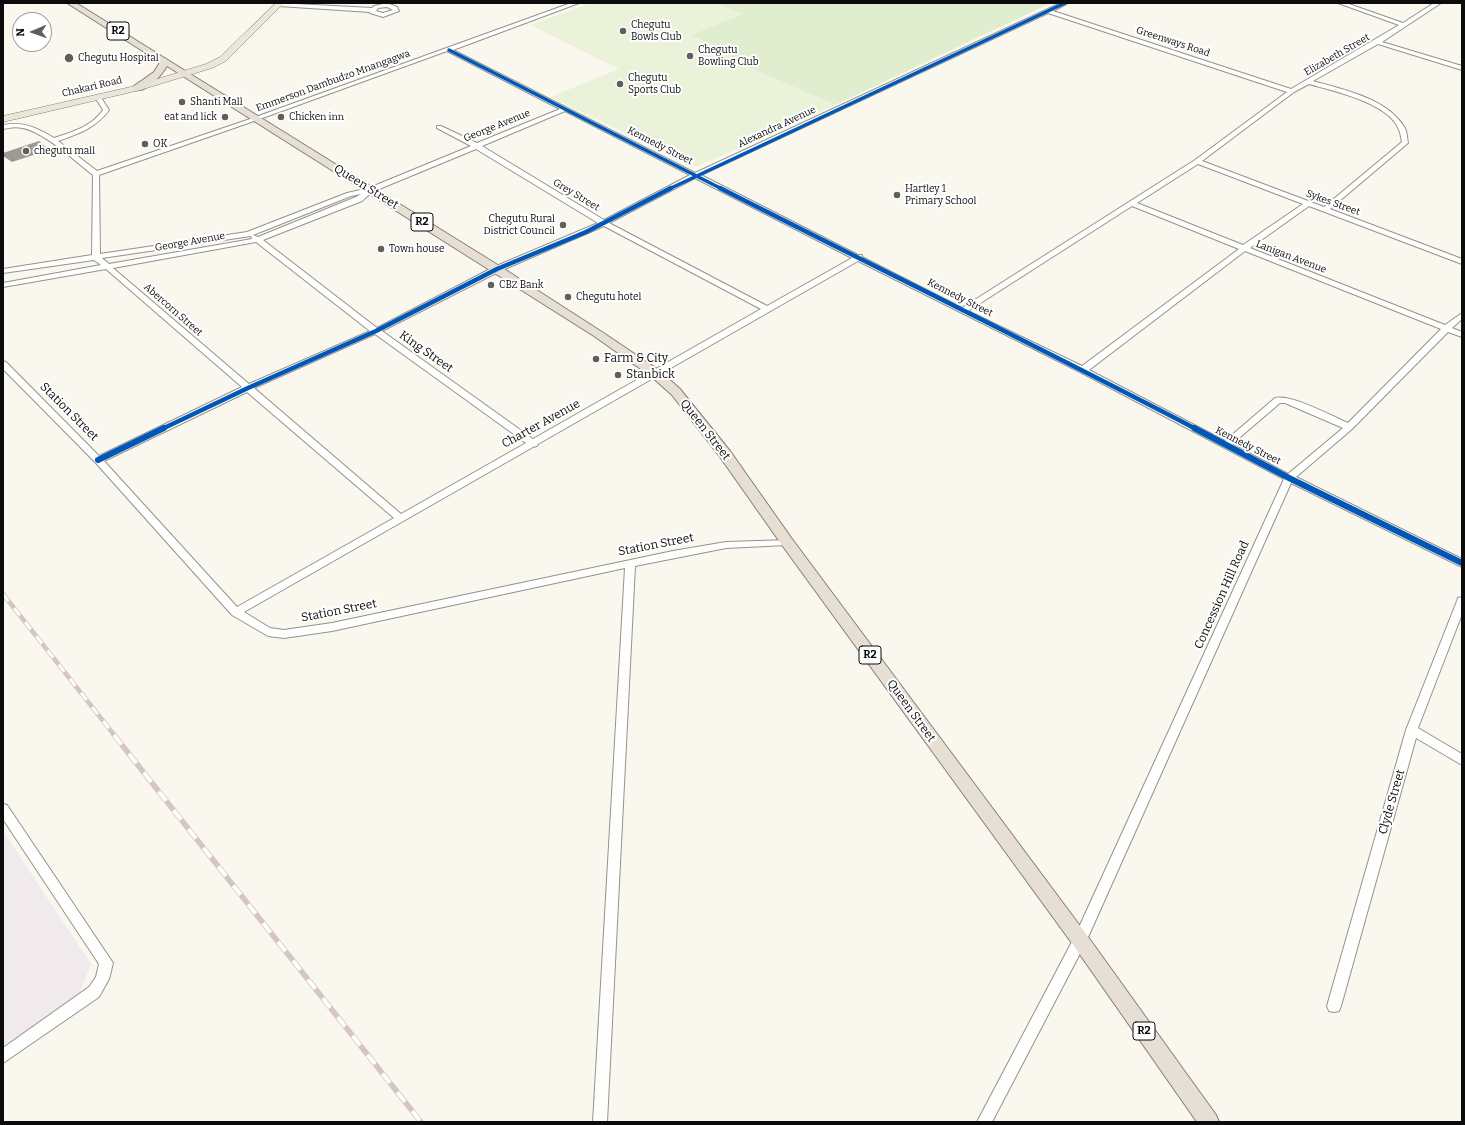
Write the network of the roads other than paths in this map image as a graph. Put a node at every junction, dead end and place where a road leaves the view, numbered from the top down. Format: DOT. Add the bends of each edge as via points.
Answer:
graph roads {
  1 [pos="71,3"];
  2 [pos="280,3"];
  3 [pos="556,3"];
  4 [pos="576,3"];
  5 [pos="1065,3"];
  6 [pos="1341,3"];
  7 [pos="1438,3"];
  8 [pos="565,7"];
  9 [pos="372,10"];
  10 [pos="1048,11"];
  11 [pos="1404,25"];
  12 [pos="1377,42"];
  13 [pos="449,50"];
  14 [pos="164,61"];
  15 [pos="1462,68"];
  16 [pos="185,75"];
  17 [pos="1309,82"];
  18 [pos="137,88"];
  19 [pos="1292,91"];
  20 [pos="98,98"];
  21 [pos="565,109"];
  22 [pos="3,119"];
  23 [pos="255,119"];
  24 [pos="3,127"];
  25 [pos="439,127"];
  26 [pos="54,141"];
  27 [pos="474,145"];
  28 [pos="1197,161"];
  29 [pos="96,174"];
  30 [pos="696,175"];
  31 [pos="371,190"];
  32 [pos="1131,203"];
  33 [pos="1307,204"];
  34 [pos="1325,210"];
  35 [pos="604,223"];
  36 [pos="249,234"];
  37 [pos="257,240"];
  38 [pos="1243,249"];
  39 [pos="96,257"];
  40 [pos="859,257"];
  41 [pos="1462,262"];
  42 [pos="108,267"];
  43 [pos="498,269"];
  44 [pos="3,271"];
  45 [pos="3,285"];
  46 [pos="768,310"];
  47 [pos="962,311"];
  48 [pos="1462,315"];
  49 [pos="1446,329"];
  50 [pos="376,331"];
  51 [pos="1462,335"];
  52 [pos="3,364"];
  53 [pos="1083,370"];
  54 [pos="656,374"];
  55 [pos="248,388"];
  56 [pos="1349,427"];
  57 [pos="534,444"];
  58 [pos="1225,445"];
  59 [pos="98,460"];
  60 [pos="1289,478"];
  61 [pos="400,518"];
  62 [pos="787,542"];
  63 [pos="1460,558"];
  64 [pos="630,563"];
  65 [pos="1462,601"];
  66 [pos="236,612"];
  67 [pos="1412,730"];
  68 [pos="1462,760"];
  69 [pos="3,809"];
  70 [pos="1080,940"];
  71 [pos="1334,1006"];
  72 [pos="3,1056"];
  73 [pos="600,1122"];
  74 [pos="984,1122"];
  75 [pos="1208,1122"];
  1 -- 14 [label="highway, R2"];
  2 -- 9 [label="street"];
  2 -- 16 [label="main road, Chakari Road" via="223,59"];
  3 -- 8 [label="street"];
  4 -- 8 [label="street, Emmerson Dambudzo Mnangagwa"];
  5 -- 10 [label="street, Alexandra Avenue"];
  6 -- 11 [label="street"];
  7 -- 11 [label="street"];
  8 -- 13 [label="street, Emmerson Dambudzo Mnangagwa"];
  10 -- 19 [label="street, Greenways Road"];
  10 -- 30 [label="street, Alexandra Avenue"];
  11 -- 12 [label="street"];
  12 -- 15 [label="street, Elizabeth Street"];
  12 -- 17 [label="street, Elizabeth Street"];
  13 -- 21 [label="street, Kennedy Street"];
  13 -- 23 [label="street, Emmerson Dambudzo Mnangagwa"];
  14 -- 16 [label="highway, R2"];
  14 -- 18 [label="highway" via="156,75"];
  16 -- 18 [label="main road, Chakari Road"];
  16 -- 23 [label="highway, Queen Street / R2"];
  17 -- 19 [label="street, Elizabeth Street"];
  17 -- 34 [label="street" via="1351,95 1384,110 1396,119 1405,135 1405,143"];
  18 -- 20 [label="main road, Chakari Road"];
  19 -- 28 [label="street"];
  20 -- 22 [label="main road, Chakari Road"];
  20 -- 26 [label="street" via="106,110 101,119 94,125"];
  21 -- 27 [label="street, George Avenue"];
  21 -- 30 [label="street, Kennedy Street"];
  23 -- 29 [label="street, Emmerson Dambudzo Mnangagwa"];
  23 -- 31 [label="highway, Queen Street / R2"];
  24 -- 26 [label="street" via="26,125"];
  25 -- 27 [label="street, Grey Street"];
  26 -- 29 [label="street"];
  27 -- 31 [label="street, George Avenue"];
  27 -- 35 [label="street, Grey Street"];
  28 -- 32 [label="street"];
  28 -- 33 [label="street, Sykes Street"];
  29 -- 39 [label="street"];
  30 -- 35 [label="street, Alexandra Avenue"];
  30 -- 40 [label="street, Kennedy Street"];
  31 -- 36 [label="street, George Avenue" via="349,194"];
  31 -- 37 [label="street, George Avenue" via="359,199"];
  31 -- 43 [label="highway, Queen Street / R2"];
  32 -- 38 [label="street, Lanigan Avenue"];
  32 -- 47 [label="street"];
  33 -- 34 [label="street, Sykes Street"];
  33 -- 38 [label="street"];
  34 -- 41 [label="street, Sykes Street"];
  35 -- 43 [label="street, Alexandra Avenue"];
  35 -- 46 [label="street, Grey Street"];
  36 -- 37 [label="street, King Street"];
  36 -- 39 [label="street, George Avenue"];
  37 -- 42 [label="street, George Avenue"];
  37 -- 50 [label="street, King Street"];
  38 -- 49 [label="street, Lanigan Avenue"];
  38 -- 53 [label="street"];
  39 -- 42 [label="street, Abercorn Street"];
  39 -- 44 [label="street, George Avenue"];
  40 -- 46 [label="street, Charter Avenue"];
  40 -- 47 [label="street, Kennedy Street"];
  42 -- 45 [label="street, George Avenue"];
  42 -- 55 [label="street, Abercorn Street"];
  43 -- 50 [label="street, Alexandra Avenue"];
  43 -- 54 [label="highway, Queen Street / R2"];
  46 -- 54 [label="street, Charter Avenue"];
  47 -- 53 [label="street, Kennedy Street"];
  48 -- 49 [label="street, Concession Hill Road"];
  49 -- 51 [label="street, Lanigan Avenue"];
  49 -- 56 [label="street, Concession Hill Road"];
  50 -- 55 [label="street, Alexandra Avenue"];
  50 -- 57 [label="street, King Street"];
  52 -- 59 [label="street, Station Street"];
  53 -- 58 [label="street, Kennedy Street"];
  54 -- 57 [label="street, Charter Avenue"];
  54 -- 62 [label="highway, Queen Street / R2" via="676,392 725,454"];
  55 -- 59 [label="street, Alexandra Avenue"];
  55 -- 61 [label="street, Abercorn Street"];
  56 -- 58 [label="street" via="1286,400 1278,400"];
  56 -- 60 [label="street, Concession Hill Road"];
  57 -- 61 [label="street, Charter Avenue"];
  58 -- 60 [label="street, Kennedy Street"];
  59 -- 66 [label="street, Station Street"];
  60 -- 63 [label="street, Kennedy Street"];
  60 -- 70 [label="street, Concession Hill Road"];
  61 -- 66 [label="street, Charter Avenue"];
  62 -- 64 [label="street, Station Street" via="726,546"];
  62 -- 70 [label="highway, Queen Street / R2"];
  64 -- 66 [label="street, Station Street" via="284,634 268,632"];
  64 -- 73 [label="street"];
  65 -- 67 [label="street, Clyde Street"];
  67 -- 68 [label="street"];
  67 -- 71 [label="street, Clyde Street"];
  69 -- 72 [label="street" via="106,963 102,979 94,992"];
  70 -- 74 [label="street, Concession Hill Road"];
  70 -- 75 [label="highway, R2"];
}
